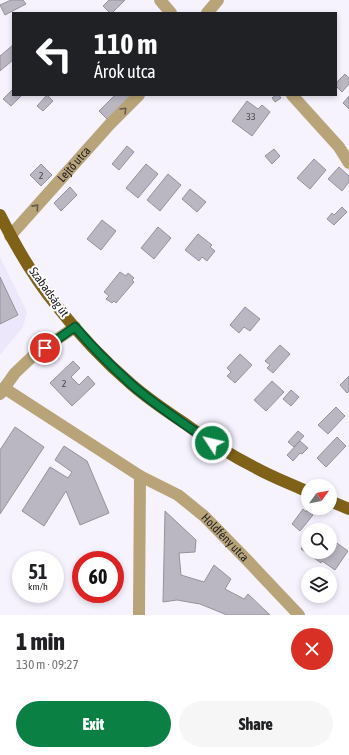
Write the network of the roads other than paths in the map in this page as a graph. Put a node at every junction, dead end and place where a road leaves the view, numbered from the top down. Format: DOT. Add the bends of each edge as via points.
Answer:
graph roads {
  1 [pos="160,0"];
  2 [pos="218,0"];
  3 [pos="170,12"];
  4 [pos="208,12"];
  5 [pos="138,96"];
  6 [pos="293,96"];
  7 [pos="349,163"];
  8 [pos="0,215"];
  9 [pos="10,236"];
  10 [pos="75,327"];
  11 [pos="2,391"];
  12 [pos="140,476"];
  13 [pos="301,489"];
  14 [pos="337,504"];
  15 [pos="349,509"];
  16 [pos="139,615"];
  17 [pos="299,615"];
  1 -- 3 [label="street"];
  2 -- 4 [label="street"];
  9 -- 5 [label="street, Lejtő utca, one-way"];
  6 -- 7 [label="street" via="339,147"];
  8 -- 9 [label="main road, Szabadság út"];
  9 -- 10 [label="main road, Szabadság út" via="55,304"];
  10 -- 11 [label="street" via="34,355 15,373"];
  10 -- 13 [label="main road, Szabadság út" via="109,363 167,412 212,443 257,469"];
  11 -- 12 [label="street, Holdfény utca"];
  12 -- 16 [label="street"];
  12 -- 17 [label="street, Holdfény utca" via="178,495 204,516"];
  14 -- 15 [label="main road"];
}
